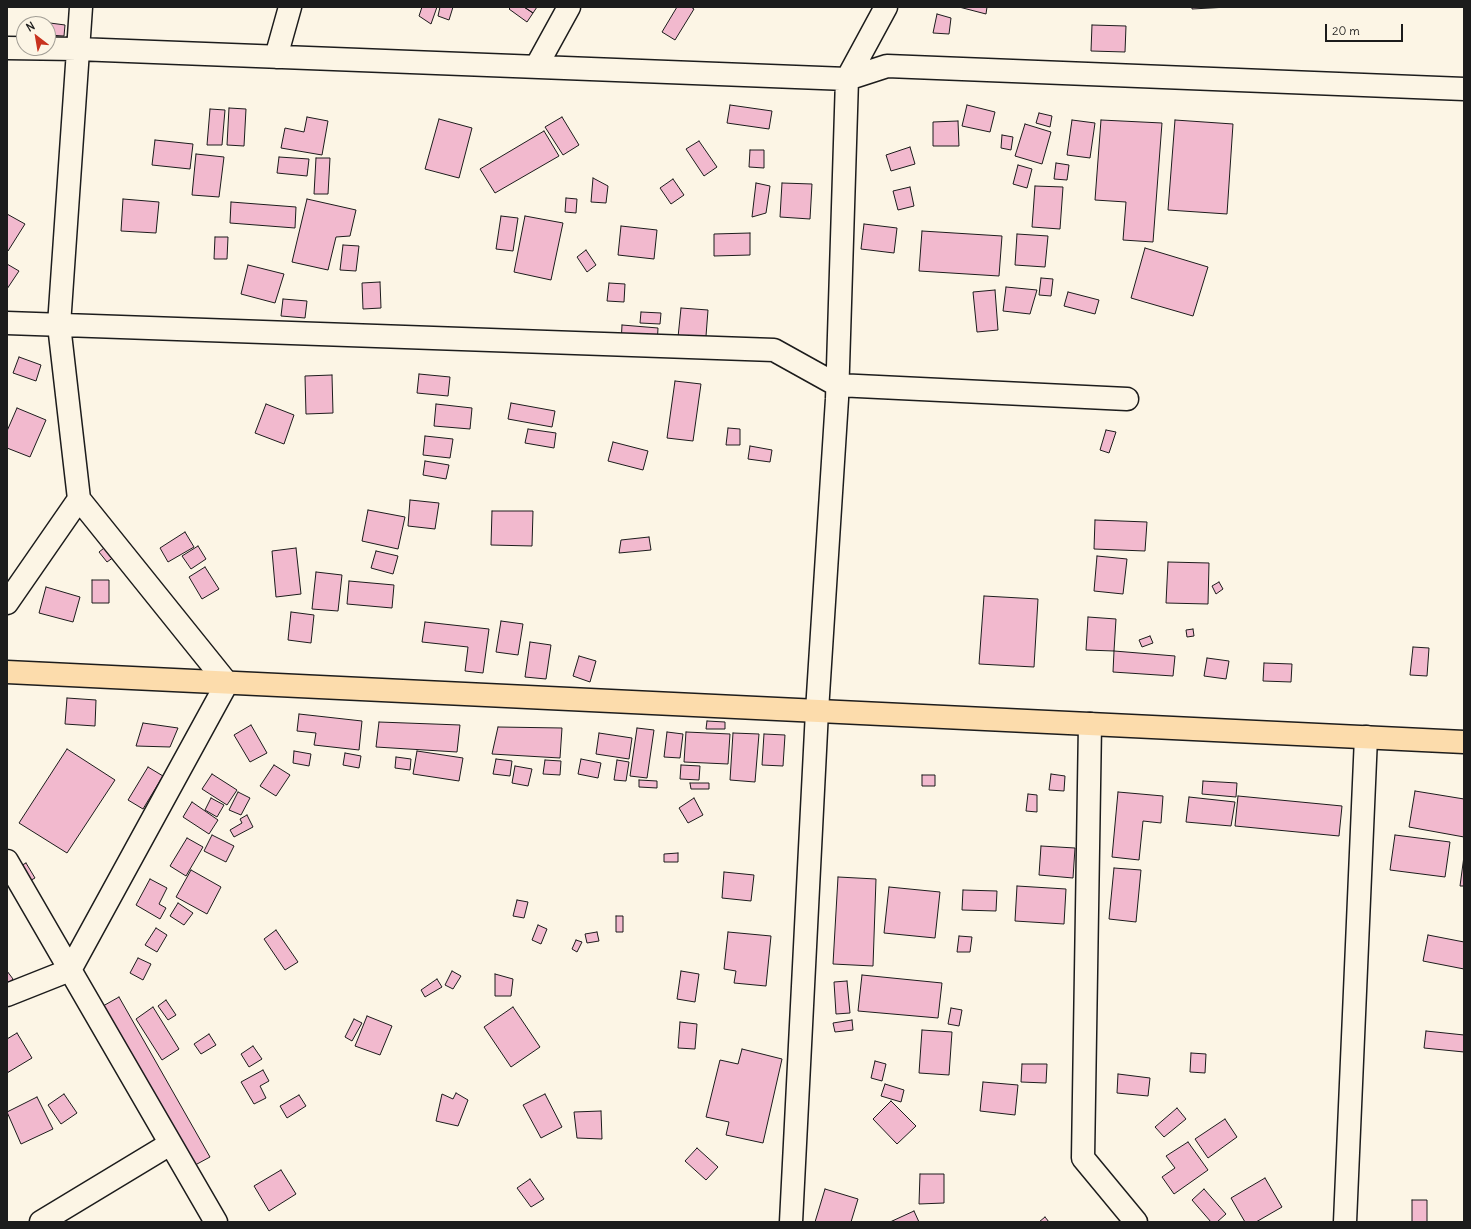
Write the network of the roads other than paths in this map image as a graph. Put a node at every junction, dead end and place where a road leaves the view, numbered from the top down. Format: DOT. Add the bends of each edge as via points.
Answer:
graph roads {
  1 [pos="81,7"];
  2 [pos="290,7"];
  3 [pos="569,7"];
  4 [pos="886,7"];
  5 [pos="7,48"];
  6 [pos="77,49"];
  7 [pos="276,57"];
  8 [pos="536,67"];
  9 [pos="847,79"];
  10 [pos="1464,89"];
  11 [pos="7,323"];
  12 [pos="59,325"];
  13 [pos="837,385"];
  14 [pos="1127,399"];
  15 [pos="79,499"];
  16 [pos="7,603"];
  17 [pos="7,672"];
  18 [pos="227,683"];
  19 [pos="817,711"];
  20 [pos="1090,724"];
  21 [pos="1366,737"];
  22 [pos="1464,742"];
  23 [pos="7,861"];
  24 [pos="70,970"];
  25 [pos="7,995"];
  26 [pos="170,1144"];
  27 [pos="41,1222"];
  28 [pos="216,1222"];
  29 [pos="791,1222"];
  30 [pos="1136,1222"];
  31 [pos="1345,1222"];
  1 -- 6 [label="street"];
  2 -- 7 [label="street"];
  3 -- 8 [label="street"];
  4 -- 9 [label="street"];
  5 -- 6 [label="street"];
  6 -- 7 [label="street"];
  6 -- 12 [label="street"];
  7 -- 8 [label="street"];
  8 -- 9 [label="street"];
  9 -- 10 [label="street" via="886,66"];
  9 -- 13 [label="street"];
  11 -- 12 [label="street"];
  12 -- 13 [label="street" via="774,350"];
  12 -- 15 [label="street"];
  13 -- 14 [label="street"];
  13 -- 19 [label="street"];
  15 -- 16 [label="street"];
  15 -- 18 [label="street"];
  17 -- 18 [label="highway"];
  18 -- 19 [label="highway"];
  18 -- 24 [label="street"];
  19 -- 20 [label="highway"];
  19 -- 29 [label="street"];
  20 -- 21 [label="highway"];
  20 -- 30 [label="street" via="1083,1158"];
  21 -- 22 [label="highway"];
  21 -- 31 [label="street"];
  23 -- 24 [label="street"];
  24 -- 25 [label="street"];
  24 -- 26 [label="street"];
  26 -- 27 [label="street"];
  26 -- 28 [label="street"];
}
